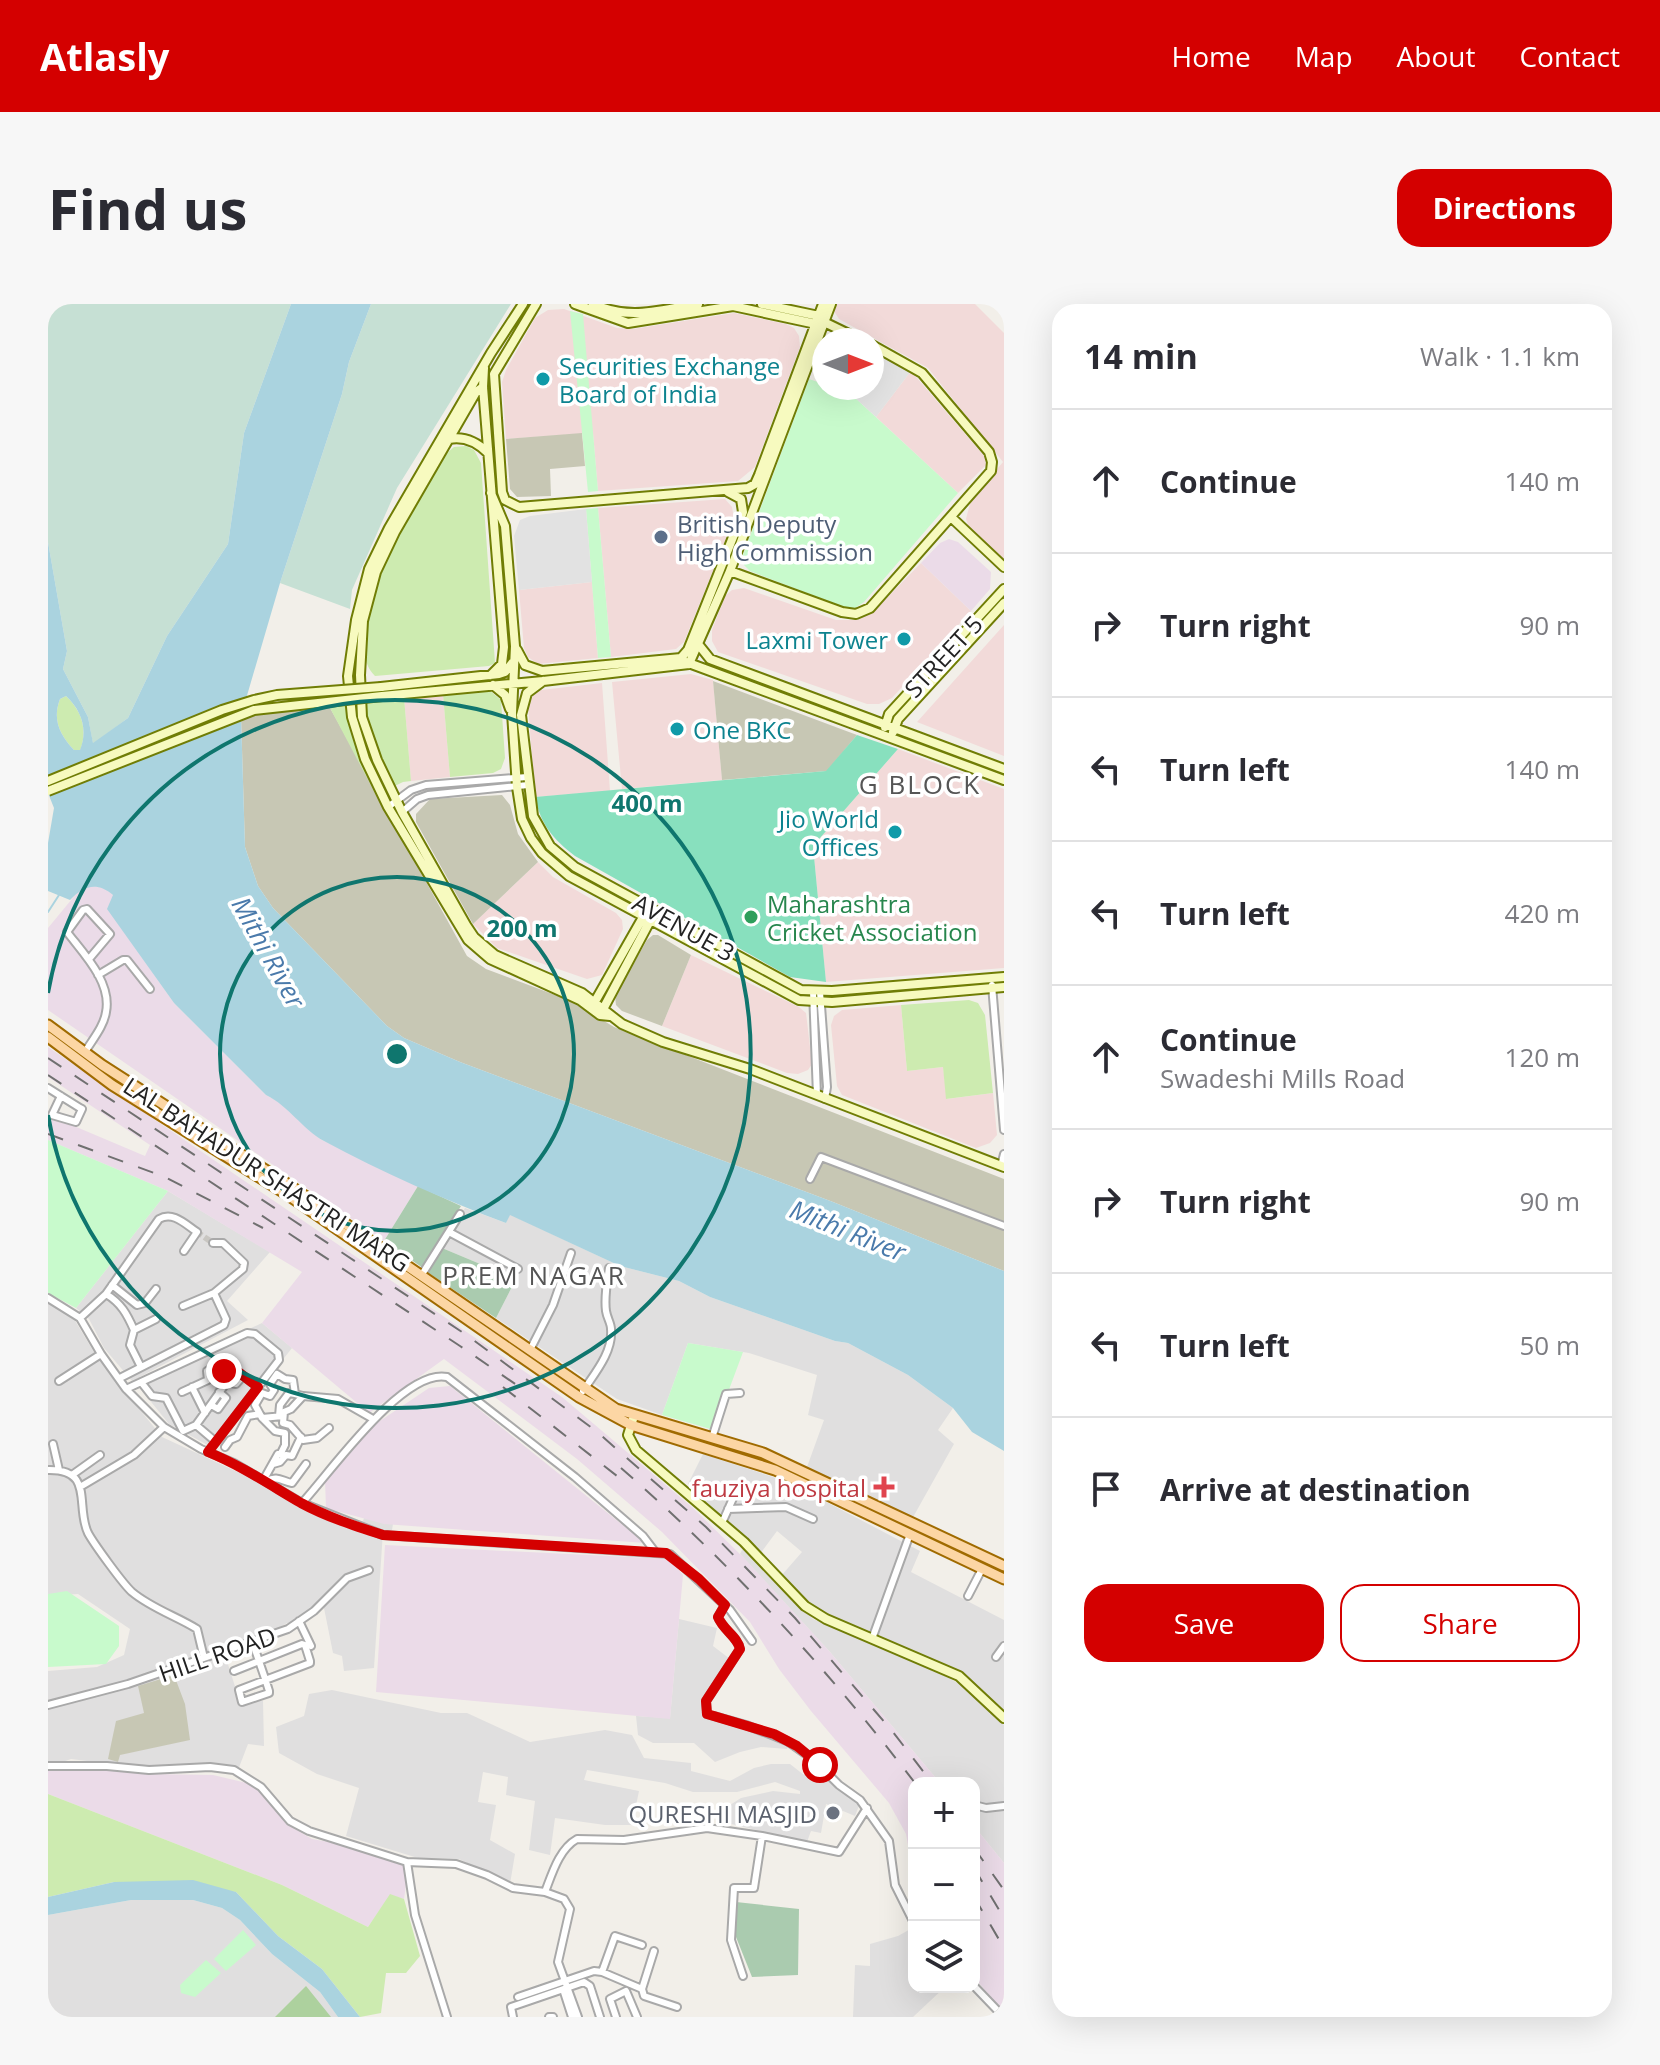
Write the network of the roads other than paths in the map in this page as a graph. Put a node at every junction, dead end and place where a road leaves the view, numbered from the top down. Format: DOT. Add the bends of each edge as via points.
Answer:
graph roads {
  1 [pos="523,304"];
  2 [pos="536,304"];
  3 [pos="575,304"];
  4 [pos="593,304"];
  5 [pos="698,304"];
  6 [pos="762,304"];
  7 [pos="823,304"];
  8 [pos="831,304"];
  9 [pos="819,321"];
  10 [pos="834,328"];
  11 [pos="884,352"];
  12 [pos="484,367"];
  13 [pos="483,387"];
  14 [pos="449,439"];
  15 [pos="488,453"];
  16 [pos="728,491"];
  17 [pos="491,493"];
  18 [pos="519,507"];
  19 [pos="952,518"];
  20 [pos="505,526"];
  21 [pos="1004,567"];
  22 [pos="730,571"];
  23 [pos="1004,589"];
  24 [pos="1004,603"];
  25 [pos="698,644"];
  26 [pos="515,646"];
  27 [pos="515,657"];
  28 [pos="685,661"];
  29 [pos="360,675"];
  30 [pos="348,676"];
  31 [pos="491,680"];
  32 [pos="543,681"];
  33 [pos="514,683"];
  34 [pos="382,691"];
  35 [pos="512,713"];
  36 [pos="890,727"];
  37 [pos="887,736"];
  38 [pos="1004,769"];
  39 [pos="1004,780"];
  40 [pos="48,781"];
  41 [pos="528,781"];
  42 [pos="516,782"];
  43 [pos="48,791"];
  44 [pos="397,801"];
  45 [pos="388,807"];
  46 [pos="398,815"];
  47 [pos="582,871"];
  48 [pos="577,881"];
  49 [pos="652,910"];
  50 [pos="647,919"];
  51 [pos="89,959"];
  52 [pos="98,975"];
  53 [pos="1004,977"];
  54 [pos="991,978"];
  55 [pos="1004,987"];
  56 [pos="992,988"];
  57 [pos="150,989"];
  58 [pos="817,992"];
  59 [pos="818,1002"];
  60 [pos="593,1005"];
  61 [pos="604,1013"];
  62 [pos="48,1025"];
  63 [pos="55,1038"];
  64 [pos="85,1052"];
  65 [pos="51,1090"];
  66 [pos="61,1096"];
  67 [pos="821,1097"];
  68 [pos="48,1101"];
  69 [pos="168,1109"];
  70 [pos="172,1124"];
  71 [pos="1004,1130"];
  72 [pos="1004,1154"];
  73 [pos="1002,1167"];
  74 [pos="810,1179"];
  75 [pos="290,1191"];
  76 [pos="460,1214"];
  77 [pos="1004,1226"];
  78 [pos="449,1232"];
  79 [pos="213,1243"];
  80 [pos="184,1251"];
  81 [pos="571,1253"];
  82 [pos="401,1268"];
  83 [pos="609,1268"];
  84 [pos="518,1269"];
  85 [pos="421,1276"];
  86 [pos="112,1285"];
  87 [pos="156,1289"];
  88 [pos="214,1293"];
  89 [pos="106,1294"];
  90 [pos="48,1298"];
  91 [pos="452,1302"];
  92 [pos="183,1306"];
  93 [pos="80,1318"];
  94 [pos="156,1319"];
  95 [pos="134,1330"];
  96 [pos="530,1350"];
  97 [pos="101,1354"];
  98 [pos="141,1367"];
  99 [pos="243,1376"];
  100 [pos="120,1378"];
  101 [pos="59,1381"];
  102 [pos="141,1382"];
  103 [pos="192,1387"];
  104 [pos="258,1387"];
  105 [pos="126,1389"];
  106 [pos="182,1392"];
  107 [pos="582,1392"];
  108 [pos="740,1393"];
  109 [pos="295,1394"];
  110 [pos="303,1396"];
  111 [pos="205,1413"];
  112 [pos="261,1416"];
  113 [pos="282,1418"];
  114 [pos="373,1419"];
  115 [pos="632,1421"];
  116 [pos="196,1425"];
  117 [pos="164,1427"];
  118 [pos="329,1428"];
  119 [pos="285,1433"];
  120 [pos="301,1437"];
  121 [pos="712,1438"];
  122 [pos="216,1442"];
  123 [pos="53,1444"];
  124 [pos="225,1447"];
  125 [pos="208,1452"];
  126 [pos="283,1454"];
  127 [pos="100,1455"];
  128 [pos="306,1464"];
  129 [pos="48,1470"];
  130 [pos="59,1470"];
  131 [pos="72,1475"];
  132 [pos="266,1480"];
  133 [pos="80,1487"];
  134 [pos="738,1487"];
  135 [pos="302,1503"];
  136 [pos="728,1509"];
  137 [pos="813,1519"];
  138 [pos="722,1523"];
  139 [pos="914,1523"];
  140 [pos="910,1534"];
  141 [pos="656,1553"];
  142 [pos="1004,1566"];
  143 [pos="982,1569"];
  144 [pos="369,1570"];
  145 [pos="1004,1579"];
  146 [pos="968,1596"];
  147 [pos="725,1605"];
  148 [pos="313,1619"];
  149 [pos="300,1623"];
  150 [pos="872,1639"];
  151 [pos="252,1641"];
  152 [pos="752,1641"];
  153 [pos="311,1646"];
  154 [pos="1004,1646"];
  155 [pos="281,1652"];
  156 [pos="996,1657"];
  157 [pos="204,1658"];
  158 [pos="259,1661"];
  159 [pos="234,1671"];
  160 [pos="288,1671"];
  161 [pos="265,1679"];
  162 [pos="48,1705"];
  163 [pos="1004,1718"];
  164 [pos="48,1766"];
  165 [pos="980,1806"];
  166 [pos="1004,1806"];
  167 [pos="867,1808"];
  168 [pos="762,1836"];
  169 [pos="407,1862"];
  170 [pos="545,1892"];
  171 [pos="913,1921"];
  172 [pos="642,1945"];
  173 [pos="654,1951"];
  174 [pos="602,1972"];
  175 [pos="743,1976"];
  176 [pos="565,1986"];
  177 [pos="642,1989"];
  178 [pos="980,1992"];
  179 [pos="518,1997"];
  180 [pos="677,2007"];
  181 [pos="997,2010"];
  182 [pos="447,2017"];
  183 [pos="513,2017"];
  184 [pos="575,2017"];
  185 [pos="600,2017"];
  186 [pos="616,2017"];
  187 [pos="637,2017"];
  1 -- 12 [label="street"];
  2 -- 18 [label="street" via="494,374 502,492 505,500"];
  3 -- 9 [label="street" via="628,323 733,306"];
  4 -- 5 [label="street" via="629,315"];
  6 -- 9 [label="street"];
  7 -- 9 [label="street"];
  8 -- 9 [label="street"];
  9 -- 10 [label="street"];
  9 -- 16 [label="street" via="755,484"];
  9 -- 22 [label="street"];
  11 -- 19 [label="street" via="922,373 989,452 991,471"];
  12 -- 13 [label="street"];
  12 -- 30 [label="street" via="369,569"];
  13 -- 14 [label="street"];
  13 -- 15 [label="street"];
  14 -- 15 [label="street" via="476,442"];
  14 -- 29 [label="street" via="376,572 363,621"];
  15 -- 17 [label="street"];
  16 -- 18 [label="street"];
  16 -- 28 [label="street" via="741,499 743,512"];
  17 -- 20 [label="street, AVENUE 3"];
  17 -- 31 [label="street" via="504,647 502,664"];
  18 -- 20 [label="street" via="511,511"];
  19 -- 21 [label="street"];
  19 -- 22 [label="street" via="871,606 856,614"];
  20 -- 26 [label="street, AVENUE 3"];
  22 -- 25 [label="street"];
  23 -- 36 [label="street, STREET 5" via="889,714"];
  24 -- 36 [label="street, STREET 5"];
  25 -- 28 [label="street"];
  25 -- 36 [label="street" via="710,659"];
  26 -- 27 [label="street, AVENUE 3"];
  26 -- 28 [label="street" via="525,665 542,671"];
  27 -- 31 [label="street"];
  27 -- 33 [label="street, AVENUE 3"];
  28 -- 32 [label="street"];
  28 -- 37 [label="street"];
  29 -- 30 [label="street"];
  29 -- 44 [label="street" via="362,717"];
  30 -- 45 [label="street" via="352,717"];
  31 -- 33 [label="street"];
  31 -- 34 [label="street"];
  31 -- 35 [label="street"];
  32 -- 33 [label="street"];
  32 -- 41 [label="street, AVENUE 3" via="527,693 521,715"];
  33 -- 35 [label="street, AVENUE 3"];
  34 -- 40 [label="street, bridge" via="254,700"];
  34 -- 43 [label="street, bridge" via="254,710"];
  35 -- 42 [label="street, AVENUE 3"];
  36 -- 37 [label="street, STREET 5"];
  36 -- 38 [label="street"];
  37 -- 39 [label="street"];
  41 -- 42 [label="street"];
  41 -- 47 [label="street, AVENUE 3" via="540,833"];
  42 -- 44 [label="street" via="426,785"];
  42 -- 46 [label="street" via="428,795"];
  42 -- 48 [label="street, AVENUE 3" via="531,838 556,867"];
  44 -- 45 [label="street"];
  44 -- 46 [label="street"];
  45 -- 46 [label="street"];
  46 -- 60 [label="street" via="458,927 478,951"];
  47 -- 48 [label="street"];
  47 -- 49 [label="street, AVENUE 3"];
  48 -- 50 [label="street, AVENUE 3"];
  49 -- 50 [label="street"];
  49 -- 58 [label="street, AVENUE 3" via="790,985"];
  50 -- 59 [label="street, AVENUE 3" via="785,994"];
  50 -- 60 [label="street"];
  50 -- 61 [label="street"];
  51 -- 51 [label="street" via="67,932 87,909 110,934"];
  51 -- 52 [label="street"];
  52 -- 57 [label="street" via="127,960"];
  52 -- 64 [label="street" via="107,1008"];
  53 -- 54 [label="street, AVENUE 3"];
  54 -- 56 [label="street"];
  54 -- 58 [label="street, AVENUE 3"];
  55 -- 56 [label="street, AVENUE 3"];
  56 -- 59 [label="street, AVENUE 3"];
  56 -- 71 [label="street"];
  58 -- 59 [label="street"];
  59 -- 67 [label="street" via="827,1087"];
  60 -- 61 [label="street"];
  61 -- 67 [label="street" via="663,1042"];
  62 -- 63 [label="main road, LAL BAHADUR SHASTRI MARG"];
  63 -- 64 [label="main road, LAL BAHADUR SHASTRI MARG"];
  63 -- 70 [label="main road, LAL BAHADUR SHASTRI MARG"];
  64 -- 69 [label="main road, LAL BAHADUR SHASTRI MARG"];
  65 -- 66 [label="street"];
  65 -- 68 [label="street"];
  66 -- 66 [label="street" via="82,1109 76,1122 52,1115"];
  67 -- 73 [label="street"];
  69 -- 70 [label="main road"];
  69 -- 75 [label="main road, LAL BAHADUR SHASTRI MARG"];
  70 -- 75 [label="main road, LAL BAHADUR SHASTRI MARG"];
  72 -- 73 [label="street"];
  74 -- 77 [label="street" via="821,1157"];
  75 -- 82 [label="main road, LAL BAHADUR SHASTRI MARG"];
  76 -- 78 [label="street"];
  78 -- 84 [label="street"];
  78 -- 85 [label="street"];
  79 -- 88 [label="street" via="223,1243 244,1263"];
  80 -- 86 [label="street" via="197,1232 167,1215"];
  81 -- 96 [label="street"];
  82 -- 85 [label="main road, LAL BAHADUR SHASTRI MARG"];
  82 -- 91 [label="main road, LAL BAHADUR SHASTRI MARG"];
  83 -- 107 [label="street" via="608,1347"];
  85 -- 91 [label="main road, LAL BAHADUR SHASTRI MARG"];
  86 -- 87 [label="street" via="137,1305"];
  86 -- 89 [label="street"];
  88 -- 92 [label="street"];
  88 -- 98 [label="street" via="224,1325"];
  89 -- 93 [label="street"];
  89 -- 95 [label="street" via="119,1302"];
  90 -- 93 [label="street"];
  91 -- 96 [label="main road, LAL BAHADUR SHASTRI MARG"];
  91 -- 107 [label="main road, LAL BAHADUR SHASTRI MARG"];
  93 -- 97 [label="street"];
  94 -- 95 [label="street"];
  95 -- 98 [label="street" via="130,1345"];
  96 -- 107 [label="main road, LAL BAHADUR SHASTRI MARG"];
  97 -- 100 [label="street"];
  97 -- 101 [label="street"];
  98 -- 100 [label="street"];
  99 -- 103 [label="street" via="218,1365 207,1371 208,1380"];
  99 -- 104 [label="street"];
  99 -- 111 [label="street" via="236,1384 227,1382"];
  100 -- 105 [label="street"];
  102 -- 104 [label="street" via="251,1333 279,1356"];
  102 -- 105 [label="street"];
  102 -- 116 [label="street" via="152,1396 166,1398 183,1431"];
  103 -- 106 [label="street"];
  103 -- 111 [label="street"];
  104 -- 122 [label="street"];
  105 -- 117 [label="street"];
  107 -- 115 [label="main road, LAL BAHADUR SHASTRI MARG"];
  108 -- 121 [label="street" via="726,1394"];
  109 -- 110 [label="street"];
  109 -- 112 [label="street" via="293,1380 278,1373 270,1383 275,1389 271,1396 262,1393 255,1404"];
  109 -- 113 [label="street" via="289,1393 280,1405"];
  110 -- 113 [label="street"];
  110 -- 114 [label="street" via="338,1399"];
  111 -- 116 [label="street"];
  112 -- 113 [label="street"];
  112 -- 119 [label="street" via="275,1431"];
  112 -- 124 [label="street" via="248,1416"];
  113 -- 119 [label="street"];
  113 -- 120 [label="street"];
  114 -- 135 [label="street"];
  114 -- 141 [label="street" via="429,1377 447,1377 575,1477"];
  115 -- 121 [label="main road, LAL BAHADUR SHASTRI MARG"];
  115 -- 138 [label="street" via="629,1440 636,1450"];
  115 -- 140 [label="main road, LAL BAHADUR SHASTRI MARG" via="775,1470"];
  116 -- 122 [label="street"];
  117 -- 125 [label="street"];
  117 -- 133 [label="street" via="134,1455"];
  118 -- 120 [label="street" via="311,1441"];
  119 -- 126 [label="street"];
  120 -- 126 [label="street" via="292,1456"];
  121 -- 139 [label="main road, LAL BAHADUR SHASTRI MARG" via="768,1455"];
  122 -- 125 [label="street"];
  123 -- 130 [label="street"];
  125 -- 132 [label="street"];
  126 -- 132 [label="street"];
  127 -- 131 [label="street"];
  128 -- 132 [label="street" via="292,1483"];
  129 -- 130 [label="street"];
  130 -- 131 [label="street"];
  131 -- 133 [label="street"];
  132 -- 135 [label="street"];
  133 -- 157 [label="street" via="91,1537 131,1591 197,1629"];
  134 -- 136 [label="street"];
  135 -- 141 [label="street" via="383,1535"];
  136 -- 137 [label="street" via="786,1507"];
  136 -- 138 [label="street"];
  138 -- 150 [label="street" via="805,1606"];
  139 -- 140 [label="main road"];
  139 -- 142 [label="main road, LAL BAHADUR SHASTRI MARG"];
  140 -- 143 [label="main road, LAL BAHADUR SHASTRI MARG"];
  140 -- 150 [label="street"];
  141 -- 147 [label="street" via="670,1554"];
  143 -- 145 [label="main road, LAL BAHADUR SHASTRI MARG"];
  143 -- 146 [label="street"];
  144 -- 149 [label="street, HILL ROAD" via="347,1578"];
  147 -- 152 [label="street"];
  147 -- 167 [label="street" via="718,1617 740,1649 706,1701 707,1714 797,1746"];
  148 -- 149 [label="street"];
  149 -- 151 [label="street, HILL ROAD"];
  149 -- 153 [label="street"];
  150 -- 163 [label="street" via="959,1676"];
  151 -- 157 [label="street, HILL ROAD"];
  151 -- 158 [label="street"];
  154 -- 156 [label="street"];
  155 -- 158 [label="street"];
  155 -- 160 [label="street"];
  155 -- 160 [label="street" via="305,1645 310,1663"];
  157 -- 162 [label="street, HILL ROAD"];
  158 -- 159 [label="street"];
  158 -- 161 [label="street"];
  160 -- 161 [label="street"];
  161 -- 161 [label="street" via="239,1690 242,1702 268,1694"];
  164 -- 169 [label="street" via="234,1770 261,1787 297,1826"];
  165 -- 166 [label="street"];
  167 -- 168 [label="street" via="839,1852"];
  167 -- 171 [label="street" via="889,1841 895,1885"];
  168 -- 170 [label="street" via="707,1828 624,1840 577,1839 560,1857"];
  168 -- 175 [label="street" via="754,1888 734,1888 731,1940"];
  169 -- 170 [label="street" via="456,1864 513,1888"];
  169 -- 182 [label="street" via="415,1915"];
  170 -- 176 [label="street" via="564,1899 570,1909 558,1962"];
  172 -- 174 [label="street" via="615,1936"];
  173 -- 177 [label="street"];
  174 -- 176 [label="street" via="587,1971"];
  174 -- 177 [label="street"];
  176 -- 179 [label="street"];
  176 -- 183 [label="street" via="511,2007"];
  176 -- 184 [label="street"];
  176 -- 185 [label="street" via="588,1983"];
  177 -- 180 [label="street" via="644,1996"];
  178 -- 181 [label="street"];
  186 -- 187 [label="street" via="610,1999 626,1991"];
}
